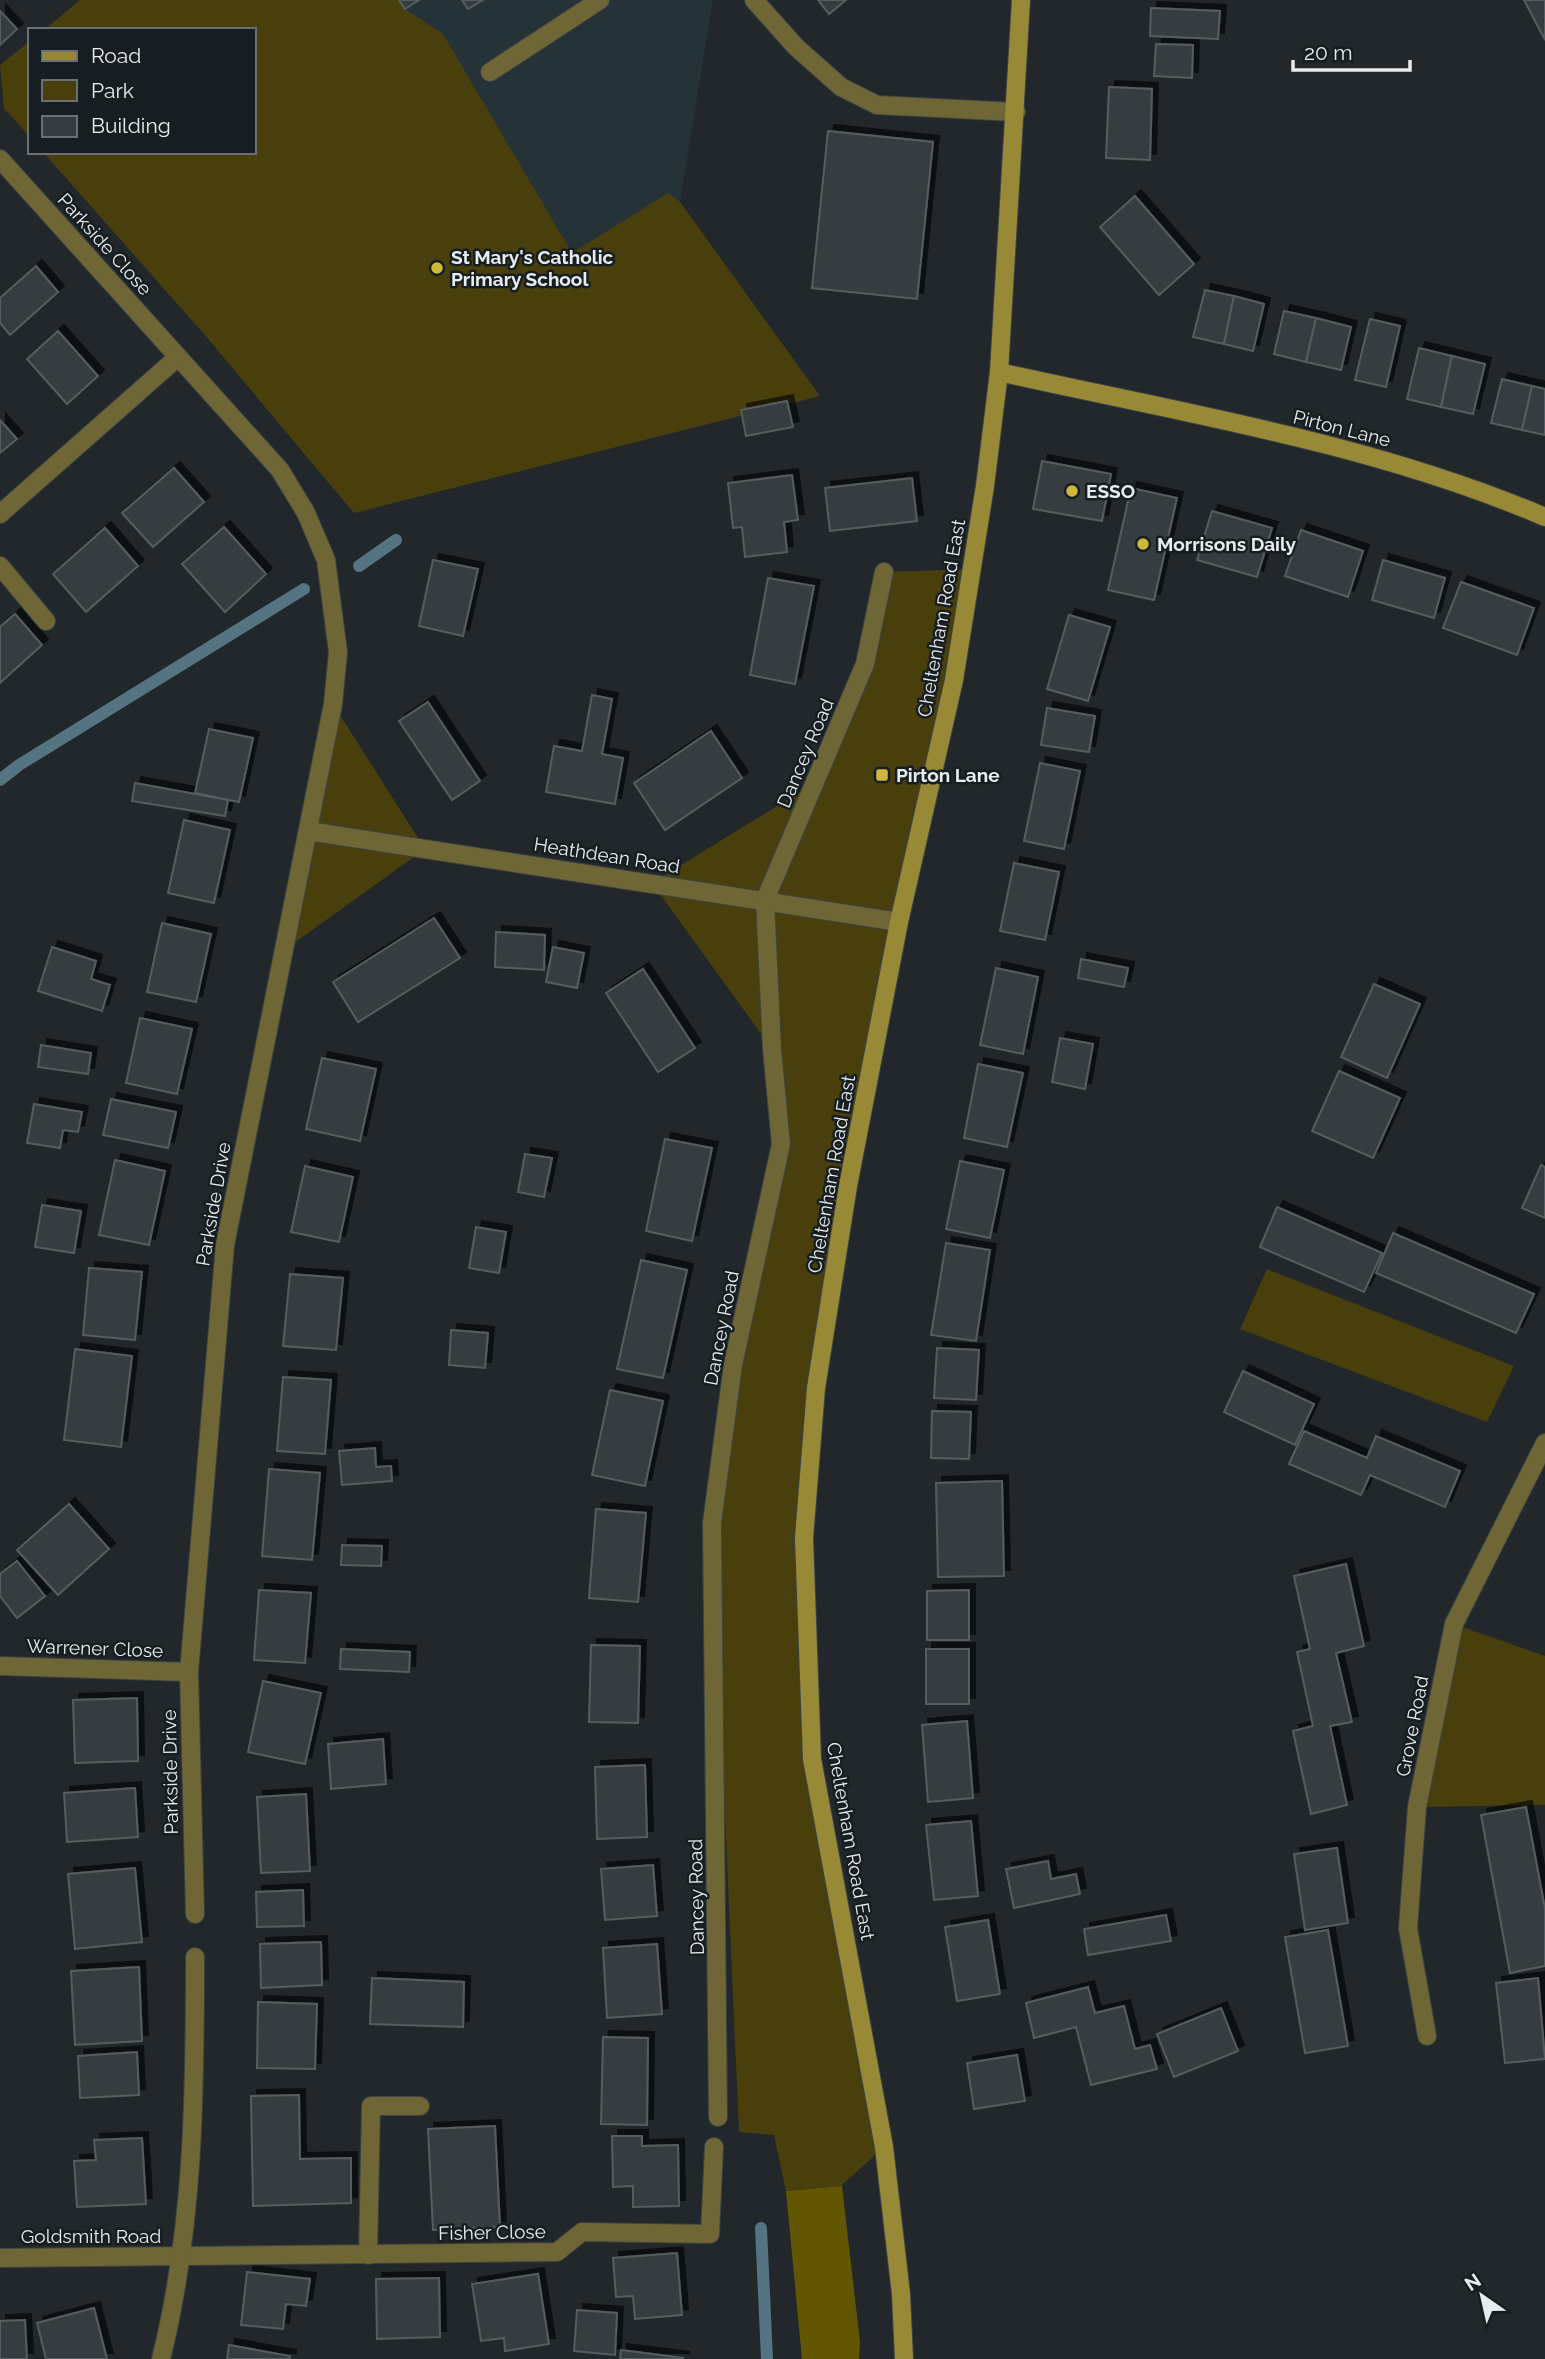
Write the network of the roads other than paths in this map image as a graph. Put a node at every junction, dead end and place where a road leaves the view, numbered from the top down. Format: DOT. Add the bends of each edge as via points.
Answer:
graph roads {
  1 [pos="600,0"];
  2 [pos="754,0"];
  3 [pos="1021,0"];
  4 [pos="490,72"];
  5 [pos="1016,112"];
  6 [pos="0,159"];
  7 [pos="178,357"];
  8 [pos="999,372"];
  9 [pos="306,513"];
  10 [pos="0,514"];
  11 [pos="1545,517"];
  12 [pos="0,566"];
  13 [pos="884,572"];
  14 [pos="46,621"];
  15 [pos="308,831"];
  16 [pos="765,900"];
  17 [pos="900,922"];
  18 [pos="1545,1443"];
  19 [pos="0,1666"];
  20 [pos="189,1672"];
  21 [pos="195,1914"];
  22 [pos="195,1957"];
  23 [pos="1427,2036"];
  24 [pos="420,2106"];
  25 [pos="718,2117"];
  26 [pos="714,2147"];
  27 [pos="368,2255"];
  28 [pos="182,2257"];
  29 [pos="0,2258"];
  30 [pos="161,2359"];
  31 [pos="904,2359"];
  1 -- 4 [label="street"];
  2 -- 5 [label="street" via="796,47 841,87 877,104"];
  3 -- 5 [label="main road, Cheltenham Road East"];
  5 -- 8 [label="main road, Cheltenham Road East"];
  6 -- 7 [label="street, Parkside Close"];
  7 -- 9 [label="street, Parkside Close" via="280,470"];
  7 -- 10 [label="street"];
  8 -- 11 [label="main road, Pirton Lane" via="1366,454"];
  8 -- 17 [label="main road, Cheltenham Road East" via="954,680"];
  9 -- 15 [label="street, Parkside Drive" via="326,560 338,652 333,704"];
  12 -- 14 [label="street"];
  13 -- 16 [label="street, Dancey Road" via="865,664"];
  15 -- 16 [label="street, Heathdean Road"];
  15 -- 20 [label="street, Parkside Drive" via="225,1245"];
  16 -- 17 [label="street, Heathdean Road"];
  16 -- 25 [label="street, Dancey Road" via="781,1144 733,1364 712,1523"];
  17 -- 31 [label="main road, Cheltenham Road East" via="848,1186 816,1388 804,1538 812,1759 884,2147"];
  18 -- 23 [label="street, Grove Road" via="1454,1624 1418,1807 1408,1928"];
  19 -- 20 [label="street, Warrener Close"];
  20 -- 21 [label="street, Parkside Drive"];
  22 -- 28 [label="street" via="195,2099"];
  24 -- 27 [label="street" via="371,2106"];
  26 -- 27 [label="street, Fisher Close" via="710,2234 582,2232 556,2252"];
  27 -- 28 [label="street, Fisher Close"];
  28 -- 29 [label="street, Goldsmith Road"];
  28 -- 30 [label="street"];
}
